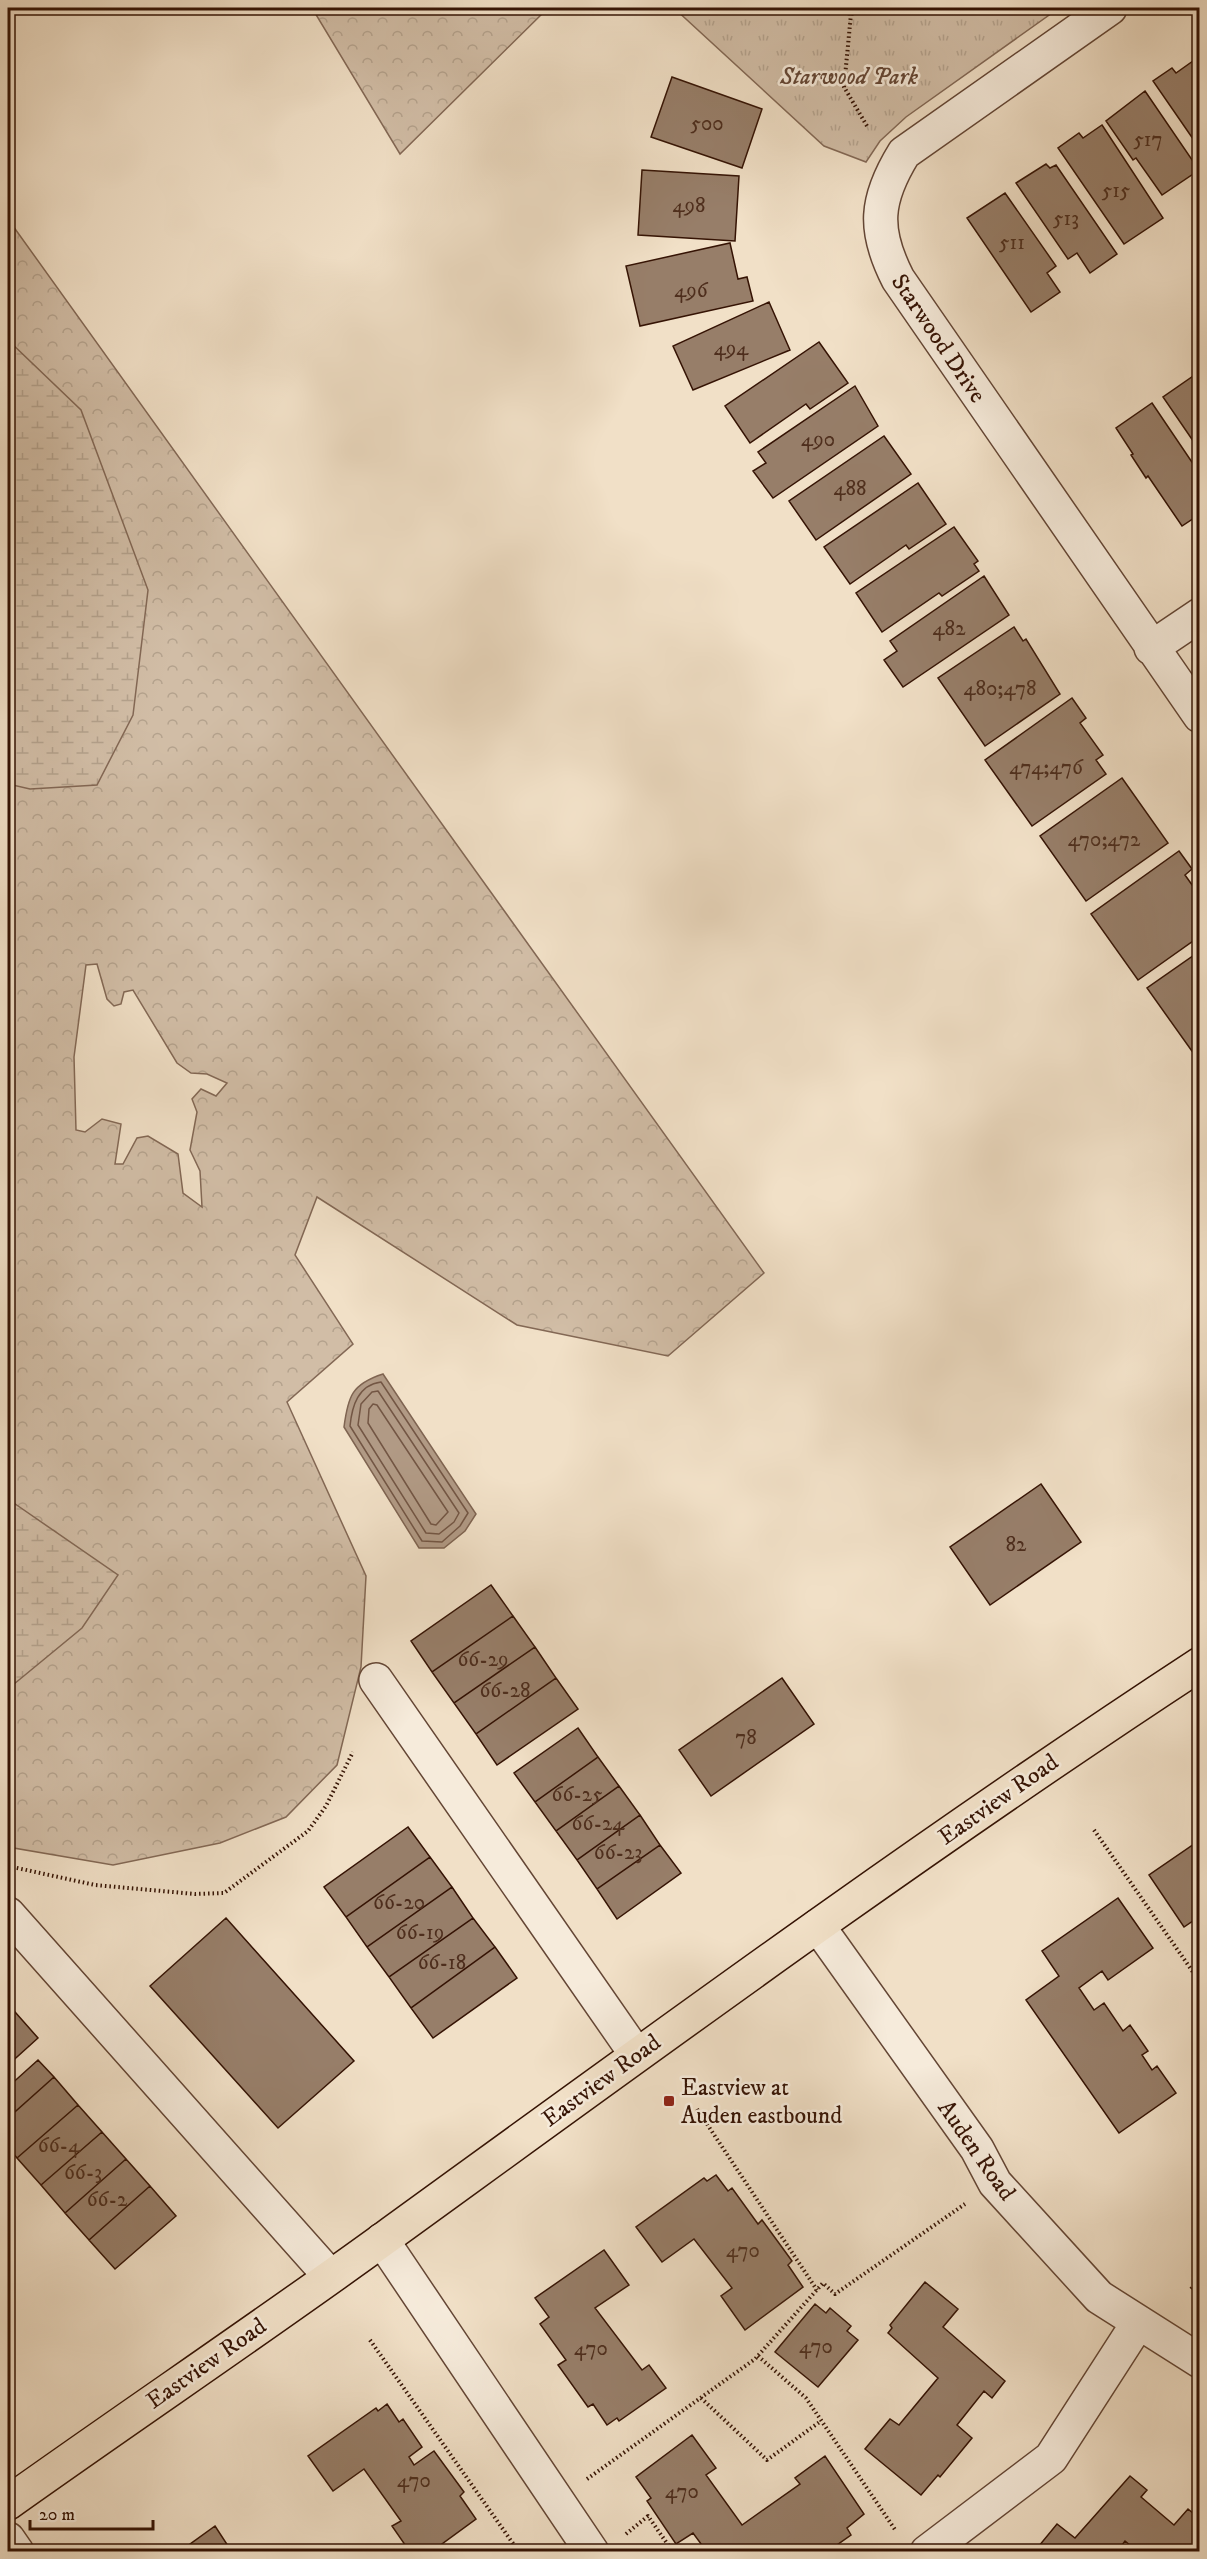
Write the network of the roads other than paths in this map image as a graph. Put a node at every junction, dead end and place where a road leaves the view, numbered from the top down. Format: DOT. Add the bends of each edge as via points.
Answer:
graph roads {
  1 [pos="1110,8"];
  2 [pos="1200,615"];
  3 [pos="1151,648"];
  4 [pos="1200,716"];
  5 [pos="1200,1664"];
  6 [pos="375,1680"];
  7 [pos="8,1914"];
  8 [pos="818,1926"];
  9 [pos="636,2054"];
  10 [pos="382,2240"];
  11 [pos="330,2276"];
  12 [pos="1138,2323"];
  13 [pos="1200,2361"];
  14 [pos="8,2503"];
  15 [pos="8,2539"];
  16 [pos="606,2545"];
  17 [pos="17,2552"];
  18 [pos="927,2552"];
  1 -- 3 [label="street, Starwood Drive" via="904,153 890,176 879,223 885,254 898,279"];
  2 -- 3 [label="street"];
  3 -- 4 [label="street, Starwood Drive"];
  5 -- 8 [label="main road, Eastview Road" via="1060,1755"];
  6 -- 9 [label="street"];
  7 -- 11 [label="street"];
  8 -- 9 [label="main road, Eastview Road"];
  8 -- 12 [label="street, Auden Road" via="977,2149 995,2183 1100,2297"];
  9 -- 10 [label="main road, Eastview Road"];
  10 -- 11 [label="main road, Eastview Road"];
  10 -- 16 [label="street" via="558,2500"];
  11 -- 14 [label="main road, Eastview Road"];
  12 -- 13 [label="street, Auden Road"];
  12 -- 18 [label="street" via="1051,2458"];
  15 -- 17 [label="street"];
}
